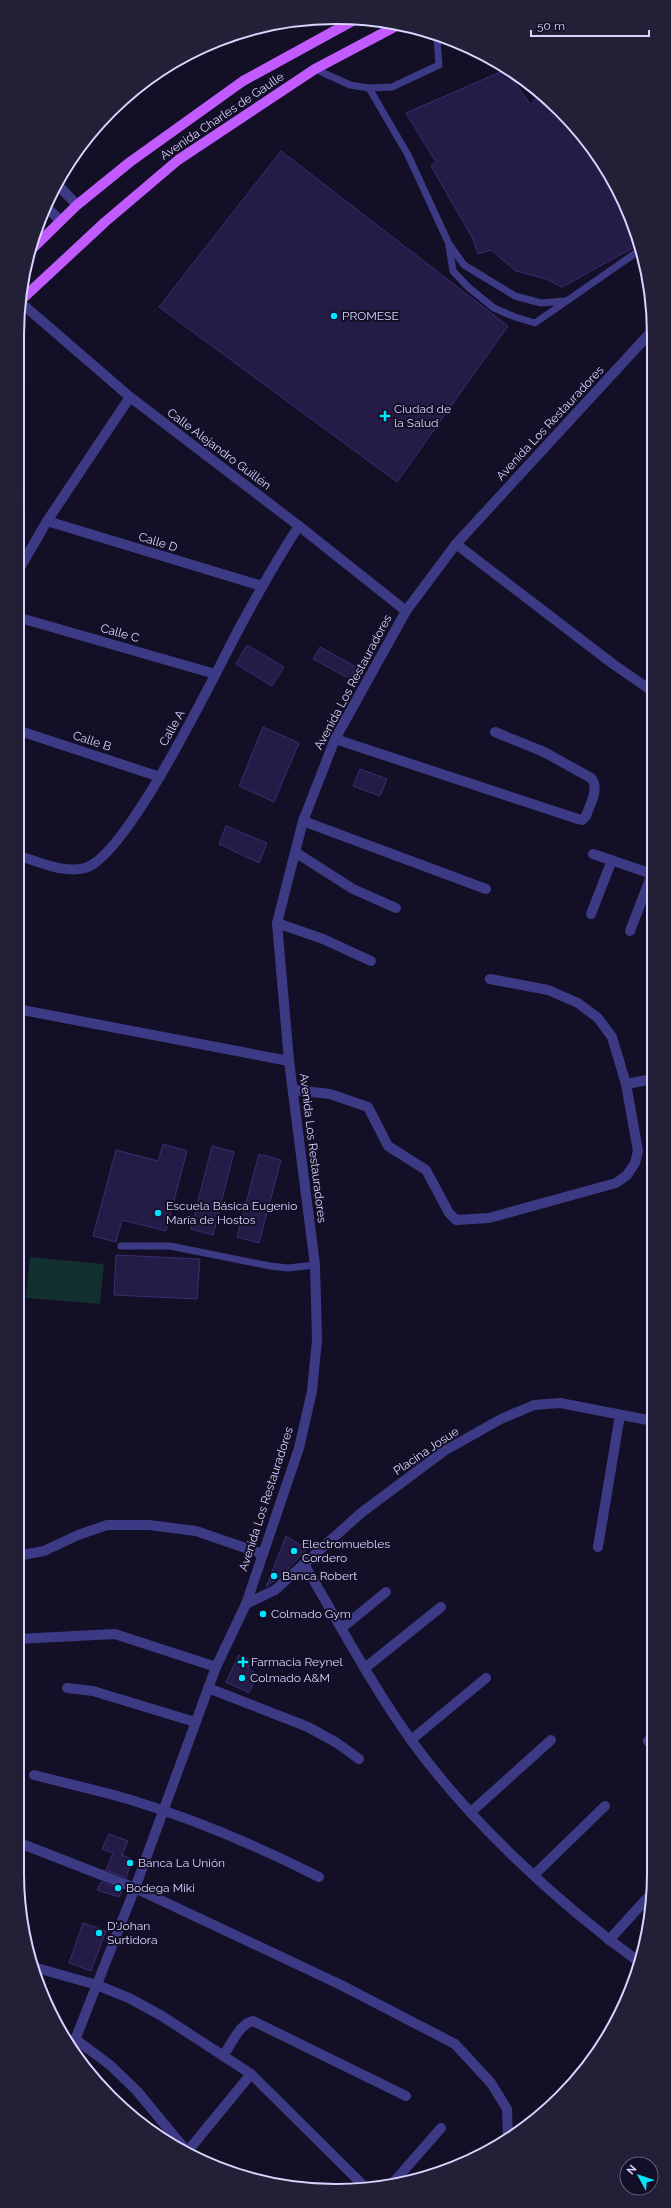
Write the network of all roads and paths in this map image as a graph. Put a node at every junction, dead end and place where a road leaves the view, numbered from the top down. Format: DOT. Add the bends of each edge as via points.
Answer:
graph roads {
  1 [pos="346,24"];
  2 [pos="390,29"];
  3 [pos="438,42"];
  4 [pos="315,69"];
  5 [pos="369,88"];
  6 [pos="61,188"];
  7 [pos="77,205"];
  8 [pos="50,211"];
  9 [pos="60,220"];
  10 [pos="39,242"];
  11 [pos="449,244"];
  12 [pos="635,253"];
  13 [pos="27,294"];
  14 [pos="564,301"];
  15 [pos="26,306"];
  16 [pos="647,336"];
  17 [pos="130,397"];
  18 [pos="47,522"];
  19 [pos="299,526"];
  20 [pos="456,544"];
  21 [pos="24,561"];
  22 [pos="262,586"];
  23 [pos="406,611"];
  24 [pos="24,619"];
  25 [pos="215,674"];
  26 [pos="647,688"];
  27 [pos="24,732"];
  28 [pos="495,732"];
  29 [pos="336,739"];
  30 [pos="160,777"];
  31 [pos="303,821"];
  32 [pos="295,852"];
  33 [pos="593,854"];
  34 [pos="24,857"];
  35 [pos="612,860"];
  36 [pos="647,872"];
  37 [pos="647,887"];
  38 [pos="486,889"];
  39 [pos="396,908"];
  40 [pos="591,914"];
  41 [pos="276,922"];
  42 [pos="630,931"];
  43 [pos="371,961"];
  44 [pos="490,979"];
  45 [pos="24,1010"];
  46 [pos="289,1061"];
  47 [pos="647,1080"];
  48 [pos="626,1084"];
  49 [pos="294,1090"];
  50 [pos="121,1246"];
  51 [pos="315,1265"];
  52 [pos="620,1415"];
  53 [pos="647,1420"];
  54 [pos="598,1547"];
  55 [pos="263,1554"];
  56 [pos="24,1555"];
  57 [pos="304,1564"];
  58 [pos="386,1592"];
  59 [pos="246,1604"];
  60 [pos="441,1607"];
  61 [pos="342,1628"];
  62 [pos="24,1639"];
  63 [pos="216,1667"];
  64 [pos="365,1668"];
  65 [pos="486,1678"];
  66 [pos="67,1688"];
  67 [pos="208,1688"];
  68 [pos="195,1722"];
  69 [pos="411,1740"];
  70 [pos="551,1740"];
  71 [pos="359,1759"];
  72 [pos="34,1775"];
  73 [pos="605,1806"];
  74 [pos="163,1810"];
  75 [pos="471,1812"];
  76 [pos="24,1845"];
  77 [pos="534,1875"];
  78 [pos="319,1877"];
  79 [pos="134,1888"];
  80 [pos="645,1900"];
  81 [pos="609,1940"];
  82 [pos="634,1958"];
  83 [pos="40,1969"];
  84 [pos="97,1984"];
  85 [pos="74,2042"];
  86 [pos="223,2056"];
  87 [pos="251,2074"];
  88 [pos="406,2096"];
  89 [pos="440,2128"];
  90 [pos="508,2133"];
  91 [pos="178,2141"];
  92 [pos="192,2148"];
  93 [pos="397,2178"];
  94 [pos="360,2183"];
  1 -- 7 [label="main road, Avenida Charles de Gaulle" via="243,81 130,162"];
  2 -- 4 [label="main road, Avenida Charles de Gaulle"];
  3 -- 5 [label="lane" via="439,65 392,87"];
  4 -- 5 [label="lane" via="350,85"];
  4 -- 13 [label="main road, Avenida Charles de Gaulle" via="178,160 105,222"];
  5 -- 11 [label="lane" via="408,155"];
  6 -- 7 [label="street"];
  7 -- 9 [label="main road, Avenida Charles de Gaulle"];
  8 -- 9 [label="street"];
  9 -- 10 [label="main road, Avenida Charles de Gaulle"];
  11 -- 14 [label="lane" via="464,265 515,296 541,303"];
  11 -- 14 [label="lane" via="452,271 494,308 535,323"];
  12 -- 14 [label="lane"];
  15 -- 17 [label="street, Calle Alejandro Guillén"];
  16 -- 20 [label="street, Avenida Los Restauradores"];
  17 -- 18 [label="street"];
  17 -- 19 [label="street, Calle Alejandro Guillén"];
  18 -- 21 [label="street"];
  18 -- 22 [label="street, Calle D"];
  19 -- 22 [label="street, Calle A"];
  19 -- 23 [label="street, Calle Alejandro Guillén"];
  20 -- 23 [label="street, Avenida Los Restauradores"];
  20 -- 26 [label="street" via="607,660"];
  22 -- 25 [label="street, Calle A"];
  23 -- 29 [label="street, Avenida Los Restauradores"];
  24 -- 25 [label="street, Calle C"];
  25 -- 30 [label="street, Calle A"];
  27 -- 30 [label="street, Calle B"];
  28 -- 29 [label="street" via="544,752 590,778 596,789 586,816 582,820 578,819"];
  29 -- 31 [label="street, Avenida Los Restauradores"];
  30 -- 34 [label="street, Calle A" via="112,848 99,860 85,868 64,869"];
  31 -- 32 [label="street, Avenida Los Restauradores"];
  31 -- 38 [label="street"];
  32 -- 39 [label="street" via="353,889"];
  32 -- 41 [label="street, Avenida Los Restauradores"];
  33 -- 35 [label="street"];
  35 -- 36 [label="street"];
  35 -- 40 [label="street"];
  37 -- 42 [label="street"];
  41 -- 43 [label="street" via="323,939"];
  41 -- 46 [label="street, Avenida Los Restauradores"];
  44 -- 48 [label="street" via="548,990 578,1003 598,1018 612,1037"];
  45 -- 46 [label="street"];
  46 -- 49 [label="street, Avenida Los Restauradores"];
  47 -- 48 [label="street"];
  48 -- 49 [label="street" via="638,1151 635,1163 627,1175 616,1183 602,1187 489,1218 460,1222 449,1213 426,1170 388,1146 368,1107 330,1094"];
  49 -- 51 [label="street, Avenida Los Restauradores"];
  50 -- 51 [label="lane" via="170,1246 276,1267"];
  51 -- 55 [label="street, Avenida Los Restauradores" via="317,1340 312,1391 299,1448"];
  52 -- 53 [label="street, Placina Josue"];
  52 -- 54 [label="street"];
  52 -- 57 [label="street, Placina Josue" via="560,1403 534,1405 501,1419 444,1452 361,1513"];
  55 -- 56 [label="street" via="196,1531 149,1525 107,1525 44,1551"];
  55 -- 59 [label="street, Avenida Los Restauradores"];
  57 -- 59 [label="street, Placina Josue" via="275,1590"];
  57 -- 61 [label="street"];
  58 -- 61 [label="street"];
  59 -- 63 [label="street, Avenida Los Restauradores"];
  60 -- 64 [label="street"];
  61 -- 64 [label="street"];
  62 -- 63 [label="street" via="116,1634"];
  63 -- 67 [label="street, Avenida Los Restauradores"];
  64 -- 69 [label="street"];
  65 -- 69 [label="street"];
  66 -- 68 [label="street" via="93,1691"];
  67 -- 68 [label="street, Avenida Los Restauradores"];
  67 -- 71 [label="street" via="308,1727"];
  68 -- 74 [label="street, Avenida Los Restauradores"];
  69 -- 75 [label="street"];
  70 -- 75 [label="street"];
  72 -- 74 [label="street"];
  73 -- 77 [label="street"];
  74 -- 78 [label="street" via="263,1849"];
  74 -- 79 [label="street, Avenida Los Restauradores"];
  75 -- 77 [label="street"];
  76 -- 79 [label="street"];
  77 -- 81 [label="street"];
  79 -- 84 [label="street, Avenida Los Restauradores"];
  79 -- 90 [label="street" via="341,1985 455,2044 491,2083 507,2109"];
  80 -- 81 [label="street"];
  81 -- 82 [label="street"];
  83 -- 84 [label="street"];
  84 -- 85 [label="street, Avenida Los Restauradores"];
  84 -- 86 [label="street" via="162,2016"];
  85 -- 91 [label="street" via="110,2065 137,2091"];
  86 -- 87 [label="street"];
  86 -- 88 [label="street" via="244,2026 248,2022 253,2022"];
  87 -- 92 [label="street"];
  87 -- 94 [label="street"];
  89 -- 93 [label="street"];
}
